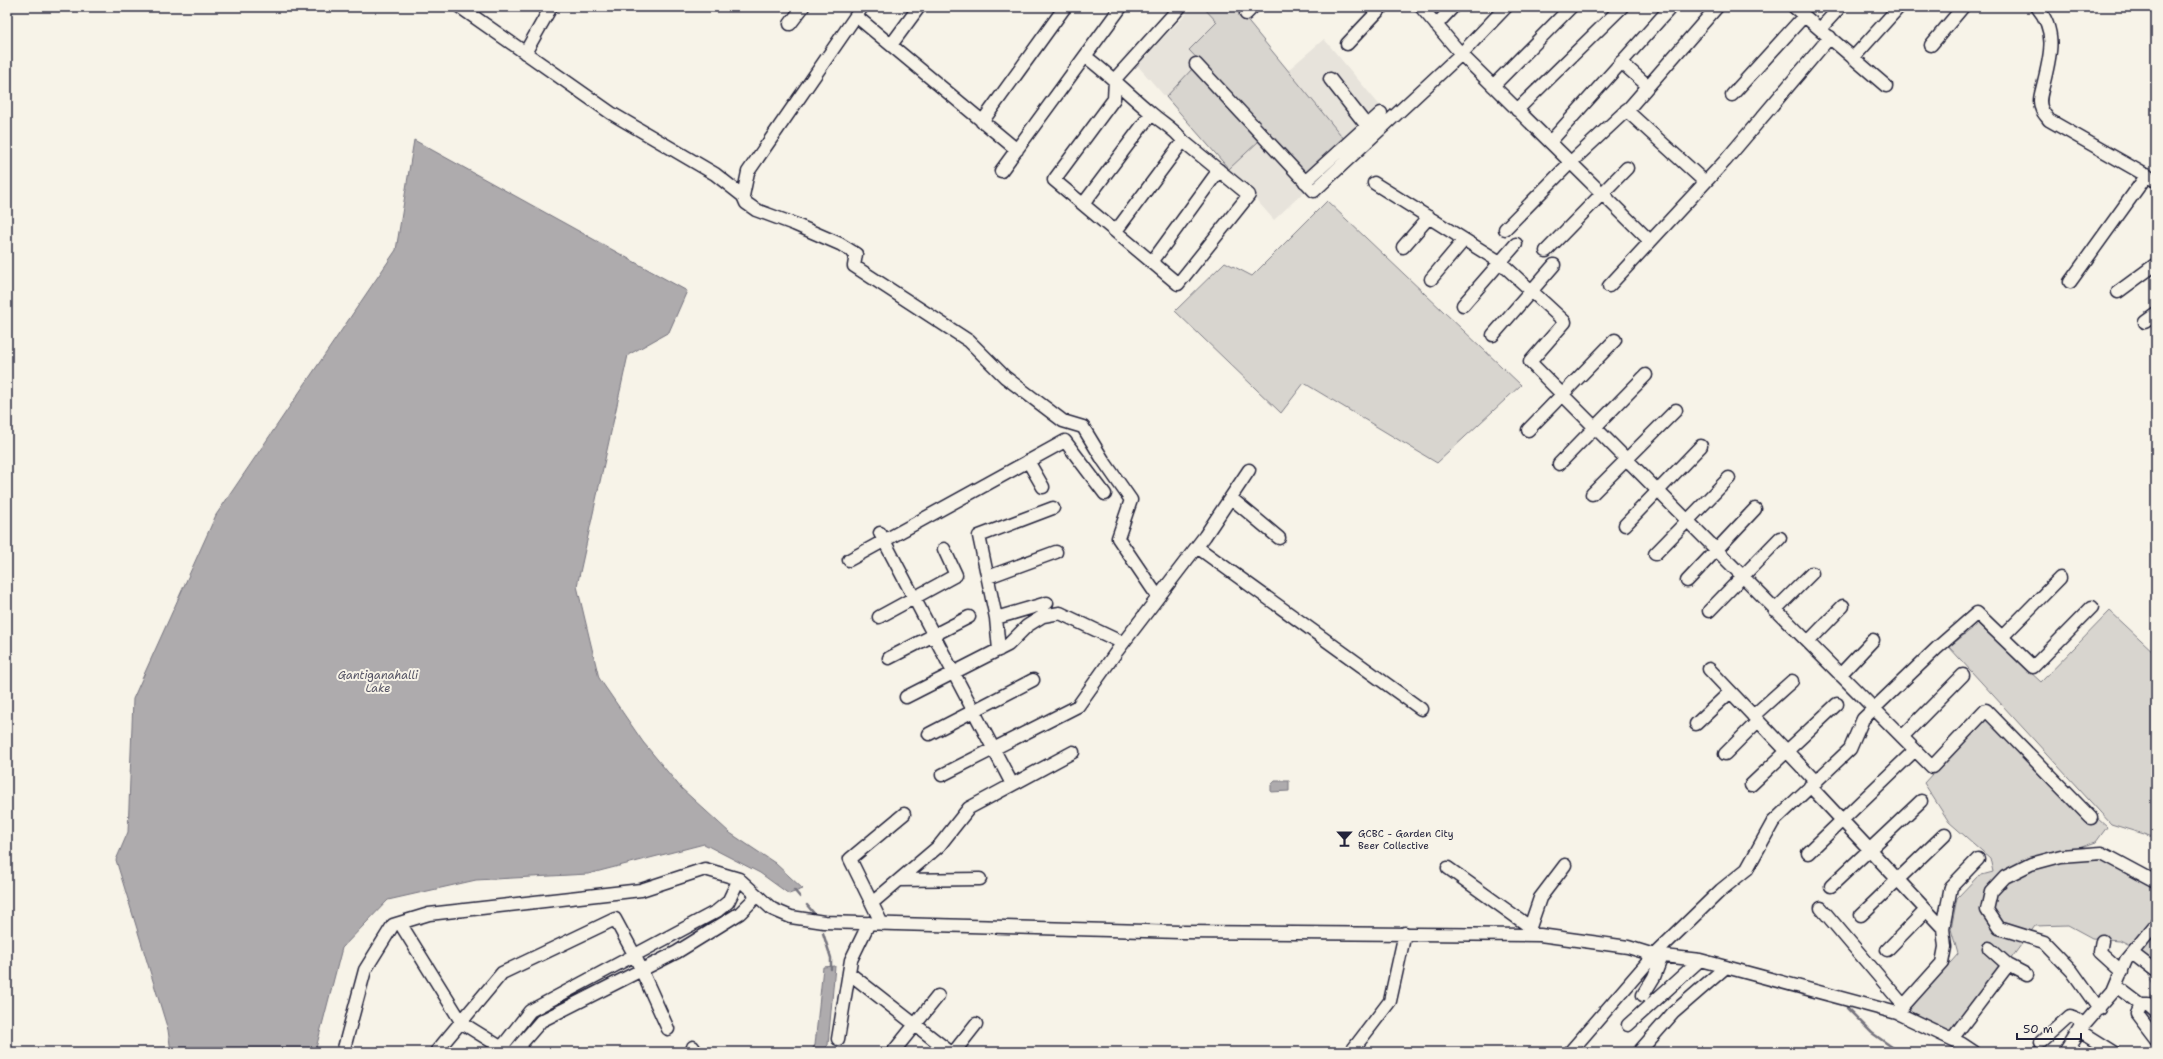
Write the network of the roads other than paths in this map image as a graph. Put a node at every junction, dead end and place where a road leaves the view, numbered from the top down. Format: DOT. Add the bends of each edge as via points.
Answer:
graph roads {
  1 [pos="460,7"];
  2 [pos="552,7"];
  3 [pos="803,7"];
  4 [pos="919,7"];
  5 [pos="1065,7"];
  6 [pos="1121,7"];
  7 [pos="1180,7"];
  8 [pos="1382,7"];
  9 [pos="1421,7"];
  10 [pos="1453,7"];
  11 [pos="1506,7"];
  12 [pos="1572,7"];
  13 [pos="1622,7"];
  14 [pos="1670,7"];
  15 [pos="1717,7"];
  16 [pos="1794,7"];
  17 [pos="1840,7"];
  18 [pos="1899,7"];
  19 [pos="1963,7"];
  20 [pos="2037,7"];
  21 [pos="859,11"];
  22 [pos="1804,16"];
  23 [pos="790,24"];
  24 [pos="1436,25"];
  25 [pos="1825,33"];
  26 [pos="1347,44"];
  27 [pos="891,45"];
  28 [pos="1931,45"];
  29 [pos="525,53"];
  30 [pos="1461,54"];
  31 [pos="1086,56"];
  32 [pos="1853,58"];
  33 [pos="1621,62"];
  34 [pos="1196,64"];
  35 [pos="1114,79"];
  36 [pos="1330,79"];
  37 [pos="1493,86"];
  38 [pos="1648,86"];
  39 [pos="1886,86"];
  40 [pos="1732,95"];
  41 [pos="1517,110"];
  42 [pos="1626,110"];
  43 [pos="1381,113"];
  44 [pos="1151,114"];
  45 [pos="982,122"];
  46 [pos="1367,126"];
  47 [pos="1183,141"];
  48 [pos="1550,142"];
  49 [pos="1018,150"];
  50 [pos="1570,163"];
  51 [pos="1627,168"];
  52 [pos="1220,170"];
  53 [pos="1001,171"];
  54 [pos="2151,178"];
  55 [pos="1305,182"];
  56 [pos="1705,182"];
  57 [pos="1374,183"];
  58 [pos="1602,194"];
  59 [pos="743,196"];
  60 [pos="1084,203"];
  61 [pos="1429,218"];
  62 [pos="1505,229"];
  63 [pos="1116,230"];
  64 [pos="1464,240"];
  65 [pos="1650,241"];
  66 [pos="1516,244"];
  67 [pos="1403,247"];
  68 [pos="1546,251"];
  69 [pos="1152,262"];
  70 [pos="1500,262"];
  71 [pos="2156,264"];
  72 [pos="1554,265"];
  73 [pos="1431,279"];
  74 [pos="2070,282"];
  75 [pos="1609,286"];
  76 [pos="1531,291"];
  77 [pos="2118,292"];
  78 [pos="1463,306"];
  79 [pos="2156,314"];
  80 [pos="2145,322"];
  81 [pos="1493,335"];
  82 [pos="1615,340"];
  83 [pos="1646,375"];
  84 [pos="1562,395"];
  85 [pos="1676,410"];
  86 [pos="1595,427"];
  87 [pos="1528,430"];
  88 [pos="1701,446"];
  89 [pos="1627,460"];
  90 [pos="1028,461"];
  91 [pos="1559,464"];
  92 [pos="1249,470"];
  93 [pos="1729,478"];
  94 [pos="1043,487"];
  95 [pos="1658,491"];
  96 [pos="1105,494"];
  97 [pos="1592,494"];
  98 [pos="1231,498"];
  99 [pos="1053,508"];
  100 [pos="1755,510"];
  101 [pos="1687,521"];
  102 [pos="1624,525"];
  103 [pos="882,536"];
  104 [pos="1279,538"];
  105 [pos="1780,538"];
  106 [pos="1197,547"];
  107 [pos="944,549"];
  108 [pos="1716,550"];
  109 [pos="1056,552"];
  110 [pos="1656,554"];
  111 [pos="849,560"];
  112 [pos="1812,573"];
  113 [pos="988,577"];
  114 [pos="1743,577"];
  115 [pos="2060,578"];
  116 [pos="1687,581"];
  117 [pos="1158,597"];
  118 [pos="914,598"];
  119 [pos="1047,603"];
  120 [pos="1843,606"];
  121 [pos="2092,607"];
  122 [pos="1775,610"];
  123 [pos="1709,611"];
  124 [pos="878,617"];
  125 [pos="969,617"];
  126 [pos="996,618"];
  127 [pos="934,635"];
  128 [pos="2002,637"];
  129 [pos="1873,640"];
  130 [pos="1808,642"];
  131 [pos="1123,643"];
  132 [pos="999,650"];
  133 [pos="890,658"];
  134 [pos="1709,669"];
  135 [pos="954,674"];
  136 [pos="1840,675"];
  137 [pos="1964,675"];
  138 [pos="1032,680"];
  139 [pos="1792,681"];
  140 [pos="1730,692"];
  141 [pos="906,697"];
  142 [pos="1837,704"];
  143 [pos="1421,709"];
  144 [pos="1874,709"];
  145 [pos="973,710"];
  146 [pos="1756,718"];
  147 [pos="1696,724"];
  148 [pos="929,734"];
  149 [pos="1902,738"];
  150 [pos="994,749"];
  151 [pos="1915,750"];
  152 [pos="1787,751"];
  153 [pos="1073,752"];
  154 [pos="1725,754"];
  155 [pos="942,775"];
  156 [pos="1012,784"];
  157 [pos="1813,784"];
  158 [pos="1751,785"];
  159 [pos="1921,801"];
  160 [pos="904,814"];
  161 [pos="2091,818"];
  162 [pos="1842,820"];
  163 [pos="1945,834"];
  164 [pos="1870,850"];
  165 [pos="1808,853"];
  166 [pos="1978,859"];
  167 [pos="1565,865"];
  168 [pos="1448,868"];
  169 [pos="980,879"];
  170 [pos="739,880"];
  171 [pos="899,880"];
  172 [pos="1898,880"];
  173 [pos="2156,882"];
  174 [pos="1831,886"];
  175 [pos="757,896"];
  176 [pos="872,903"];
  177 [pos="1821,908"];
  178 [pos="1926,910"];
  179 [pos="1861,915"];
  180 [pos="400,923"];
  181 [pos="869,923"];
  182 [pos="882,924"];
  183 [pos="2156,924"];
  184 [pos="1943,928"];
  185 [pos="1530,931"];
  186 [pos="1405,933"];
  187 [pos="2102,941"];
  188 [pos="1989,948"];
  189 [pos="1887,950"];
  190 [pos="2132,953"];
  191 [pos="1658,955"];
  192 [pos="635,956"];
  193 [pos="1700,960"];
  194 [pos="2008,965"];
  195 [pos="1726,967"];
  196 [pos="641,970"];
  197 [pos="2154,970"];
  198 [pos="2122,972"];
  199 [pos="849,973"];
  200 [pos="2027,975"];
  201 [pos="2116,986"];
  202 [pos="1643,995"];
  203 [pos="938,996"];
  204 [pos="2141,1005"];
  205 [pos="2099,1009"];
  206 [pos="1901,1010"];
  207 [pos="2156,1012"];
  208 [pos="462,1023"];
  209 [pos="976,1024"];
  210 [pos="915,1025"];
  211 [pos="1628,1025"];
  212 [pos="2081,1028"];
  213 [pos="668,1029"];
  214 [pos="838,1039"];
  215 [pos="2156,1039"];
  216 [pos="1952,1040"];
  217 [pos="2041,1042"];
  218 [pos="502,1051"];
  219 [pos="343,1052"];
  220 [pos="436,1052"];
  221 [pos="514,1052"];
  222 [pos="893,1052"];
  223 [pos="950,1052"];
  224 [pos="954,1052"];
  225 [pos="1351,1052"];
  226 [pos="1570,1052"];
  227 [pos="1639,1052"];
  228 [pos="1974,1052"];
  229 [pos="2065,1052"];
  230 [pos="2114,1052"];
  1 -- 29 [label="street"];
  2 -- 29 [label="street"];
  3 -- 23 [label="street"];
  4 -- 27 [label="street"];
  5 -- 45 [label="street"];
  6 -- 31 [label="street"];
  7 -- 35 [label="street"];
  8 -- 26 [label="street"];
  9 -- 24 [label="street"];
  10 -- 24 [label="street"];
  11 -- 30 [label="street"];
  12 -- 37 [label="street"];
  13 -- 41 [label="street"];
  14 -- 33 [label="street"];
  15 -- 38 [label="street"];
  16 -- 22 [label="street"];
  17 -- 25 [label="street"];
  18 -- 32 [label="street"];
  19 -- 28 [label="street"];
  20 -- 54 [label="street" via="2051,32 2052,45 2040,99 2042,111 2049,120"];
  21 -- 27 [label="street"];
  21 -- 59 [label="street" via="748,172"];
  22 -- 25 [label="street"];
  22 -- 40 [label="street"];
  24 -- 30 [label="street"];
  25 -- 32 [label="street"];
  25 -- 56 [label="street" via="1726,161"];
  27 -- 45 [label="street"];
  29 -- 59 [label="street" via="610,112 715,174"];
  30 -- 37 [label="street"];
  30 -- 55 [label="street" via="1314,191"];
  31 -- 35 [label="street"];
  31 -- 49 [label="street"];
  32 -- 39 [label="street"];
  33 -- 38 [label="street"];
  33 -- 48 [label="street"];
  34 -- 55 [label="street"];
  35 -- 44 [label="street"];
  35 -- 60 [label="street" via="1114,99 1054,180"];
  36 -- 46 [label="street"];
  37 -- 41 [label="street"];
  38 -- 42 [label="street"];
  41 -- 48 [label="street"];
  42 -- 50 [label="street"];
  42 -- 56 [label="street"];
  43 -- 46 [label="street"];
  44 -- 47 [label="street" via="1178,134"];
  44 -- 60 [label="street"];
  45 -- 49 [label="street"];
  46 -- 55 [label="street"];
  47 -- 52 [label="street"];
  47 -- 63 [label="street"];
  48 -- 50 [label="street"];
  49 -- 53 [label="street"];
  50 -- 58 [label="street"];
  50 -- 62 [label="street"];
  51 -- 58 [label="street"];
  52 -- 69 [label="street"];
  52 -- 69 [label="street" via="1249,195 1178,284"];
  54 -- 74 [label="street"];
  56 -- 65 [label="street"];
  57 -- 61 [label="street"];
  58 -- 65 [label="street"];
  58 -- 68 [label="street"];
  59 -- 117 [label="street" via="746,203 756,210 840,244 856,254 854,266 969,341 1005,377 1063,422 1083,427 1132,500 1118,538"];
  60 -- 63 [label="street"];
  61 -- 64 [label="street"];
  61 -- 67 [label="street"];
  63 -- 69 [label="street"];
  64 -- 70 [label="street"];
  64 -- 73 [label="street"];
  65 -- 75 [label="street"];
  66 -- 70 [label="street"];
  70 -- 76 [label="street"];
  70 -- 78 [label="street"];
  71 -- 77 [label="street"];
  72 -- 76 [label="street"];
  76 -- 81 [label="street"];
  76 -- 84 [label="street" via="1565,322 1530,362"];
  79 -- 80 [label="street"];
  82 -- 84 [label="street"];
  83 -- 86 [label="street"];
  84 -- 86 [label="street"];
  84 -- 87 [label="street"];
  85 -- 89 [label="street"];
  86 -- 89 [label="street"];
  86 -- 91 [label="street"];
  88 -- 95 [label="street"];
  89 -- 95 [label="street"];
  89 -- 97 [label="street"];
  90 -- 94 [label="street"];
  90 -- 96 [label="street" via="1065,441"];
  90 -- 103 [label="street"];
  92 -- 98 [label="street"];
  93 -- 101 [label="street"];
  95 -- 101 [label="street"];
  95 -- 102 [label="street"];
  98 -- 104 [label="street"];
  98 -- 106 [label="street"];
  99 -- 113 [label="street" via="979,536"];
  100 -- 108 [label="street"];
  101 -- 108 [label="street"];
  101 -- 110 [label="street"];
  103 -- 111 [label="street"];
  103 -- 118 [label="street"];
  105 -- 114 [label="street"];
  106 -- 117 [label="street"];
  106 -- 143 [label="street"];
  107 -- 118 [label="street" via="956,575"];
  108 -- 114 [label="street"];
  108 -- 116 [label="street"];
  109 -- 113 [label="street"];
  112 -- 122 [label="street"];
  113 -- 126 [label="street"];
  114 -- 122 [label="street"];
  114 -- 123 [label="street"];
  115 -- 128 [label="street"];
  117 -- 131 [label="street"];
  118 -- 124 [label="street"];
  118 -- 127 [label="street"];
  119 -- 126 [label="street"];
  120 -- 130 [label="street"];
  121 -- 128 [label="street" via="2033,667"];
  122 -- 130 [label="street"];
  125 -- 127 [label="street"];
  126 -- 132 [label="street"];
  127 -- 133 [label="street"];
  127 -- 135 [label="street"];
  128 -- 144 [label="street" via="1977,613"];
  129 -- 136 [label="street"];
  130 -- 136 [label="street"];
  131 -- 132 [label="street" via="1060,613 1043,616 1026,626 1008,645"];
  131 -- 150 [label="street" via="1078,706"];
  132 -- 135 [label="street"];
  134 -- 140 [label="street"];
  135 -- 141 [label="street"];
  135 -- 145 [label="street"];
  136 -- 144 [label="street"];
  137 -- 149 [label="street"];
  138 -- 145 [label="street"];
  139 -- 146 [label="street"];
  140 -- 146 [label="street"];
  140 -- 147 [label="street"];
  142 -- 152 [label="street"];
  144 -- 149 [label="street"];
  144 -- 157 [label="street" via="1863,719 1850,750"];
  145 -- 148 [label="street"];
  145 -- 150 [label="street"];
  146 -- 152 [label="street"];
  146 -- 154 [label="street"];
  149 -- 151 [label="street"];
  150 -- 155 [label="street"];
  150 -- 156 [label="street"];
  151 -- 161 [label="street" via="1932,767 1986,710"];
  151 -- 162 [label="street"];
  152 -- 157 [label="street"];
  152 -- 158 [label="street"];
  153 -- 156 [label="street"];
  156 -- 171 [label="street" via="969,808 939,846"];
  157 -- 162 [label="street"];
  157 -- 191 [label="street" via="1773,822 1747,869 1721,890"];
  159 -- 164 [label="street"];
  160 -- 176 [label="street" via="850,859"];
  162 -- 164 [label="street"];
  162 -- 165 [label="street"];
  163 -- 172 [label="street"];
  164 -- 172 [label="street"];
  164 -- 174 [label="street"];
  166 -- 184 [label="street" via="1951,887"];
  167 -- 185 [label="street" via="1540,898"];
  168 -- 185 [label="street"];
  169 -- 171 [label="street"];
  170 -- 175 [label="street"];
  170 -- 180 [label="street" via="705,869 641,890 429,914"];
  170 -- 192 [label="street" via="728,902 717,911"];
  171 -- 176 [label="street"];
  172 -- 178 [label="street"];
  172 -- 179 [label="street"];
  173 -- 205 [label="street" via="2102,853 2061,856 2032,864 2005,877 1991,892 1987,910 1999,928 2044,942 2072,971"];
  175 -- 181 [label="street" via="772,909 790,918"];
  175 -- 196 [label="street" via="740,914 677,952"];
  176 -- 182 [label="street"];
  177 -- 206 [label="street"];
  178 -- 184 [label="street"];
  178 -- 189 [label="street"];
  180 -- 208 [label="street"];
  180 -- 219 [label="street" via="393,925 365,970"];
  181 -- 182 [label="street"];
  181 -- 199 [label="street" via="851,960"];
  182 -- 186 [label="street" via="1180,932"];
  183 -- 190 [label="street"];
  184 -- 206 [label="street" via="1945,947 1942,963"];
  185 -- 186 [label="street"];
  185 -- 191 [label="street" via="1628,947"];
  186 -- 225 [label="street" via="1390,1001"];
  187 -- 198 [label="street" via="2100,952"];
  188 -- 194 [label="street"];
  190 -- 197 [label="street"];
  190 -- 198 [label="street" via="2126,960"];
  191 -- 193 [label="street"];
  191 -- 202 [label="street" via="1654,977"];
  191 -- 226 [label="street"];
  192 -- 196 [label="street"];
  192 -- 208 [label="street" via="615,919 502,973"];
  192 -- 218 [label="street" via="530,1011"];
  193 -- 195 [label="street"];
  193 -- 211 [label="street"];
  194 -- 200 [label="street"];
  194 -- 216 [label="street"];
  195 -- 206 [label="street"];
  195 -- 227 [label="street" via="1673,1013"];
  196 -- 213 [label="street"];
  196 -- 221 [label="street" via="541,1021"];
  198 -- 201 [label="street"];
  199 -- 210 [label="street"];
  199 -- 214 [label="street"];
  201 -- 204 [label="street"];
  201 -- 205 [label="street"];
  203 -- 210 [label="street"];
  204 -- 207 [label="street" via="2148,1005"];
  204 -- 215 [label="street" via="2137,1014"];
  205 -- 212 [label="street"];
  206 -- 216 [label="street"];
  208 -- 218 [label="street"];
  208 -- 220 [label="street"];
  209 -- 224 [label="street"];
  210 -- 222 [label="street"];
  210 -- 223 [label="street"];
  212 -- 217 [label="street" via="2074,1016 2070,1016"];
  212 -- 229 [label="street"];
  212 -- 230 [label="street"];
  216 -- 228 [label="street"];
}
